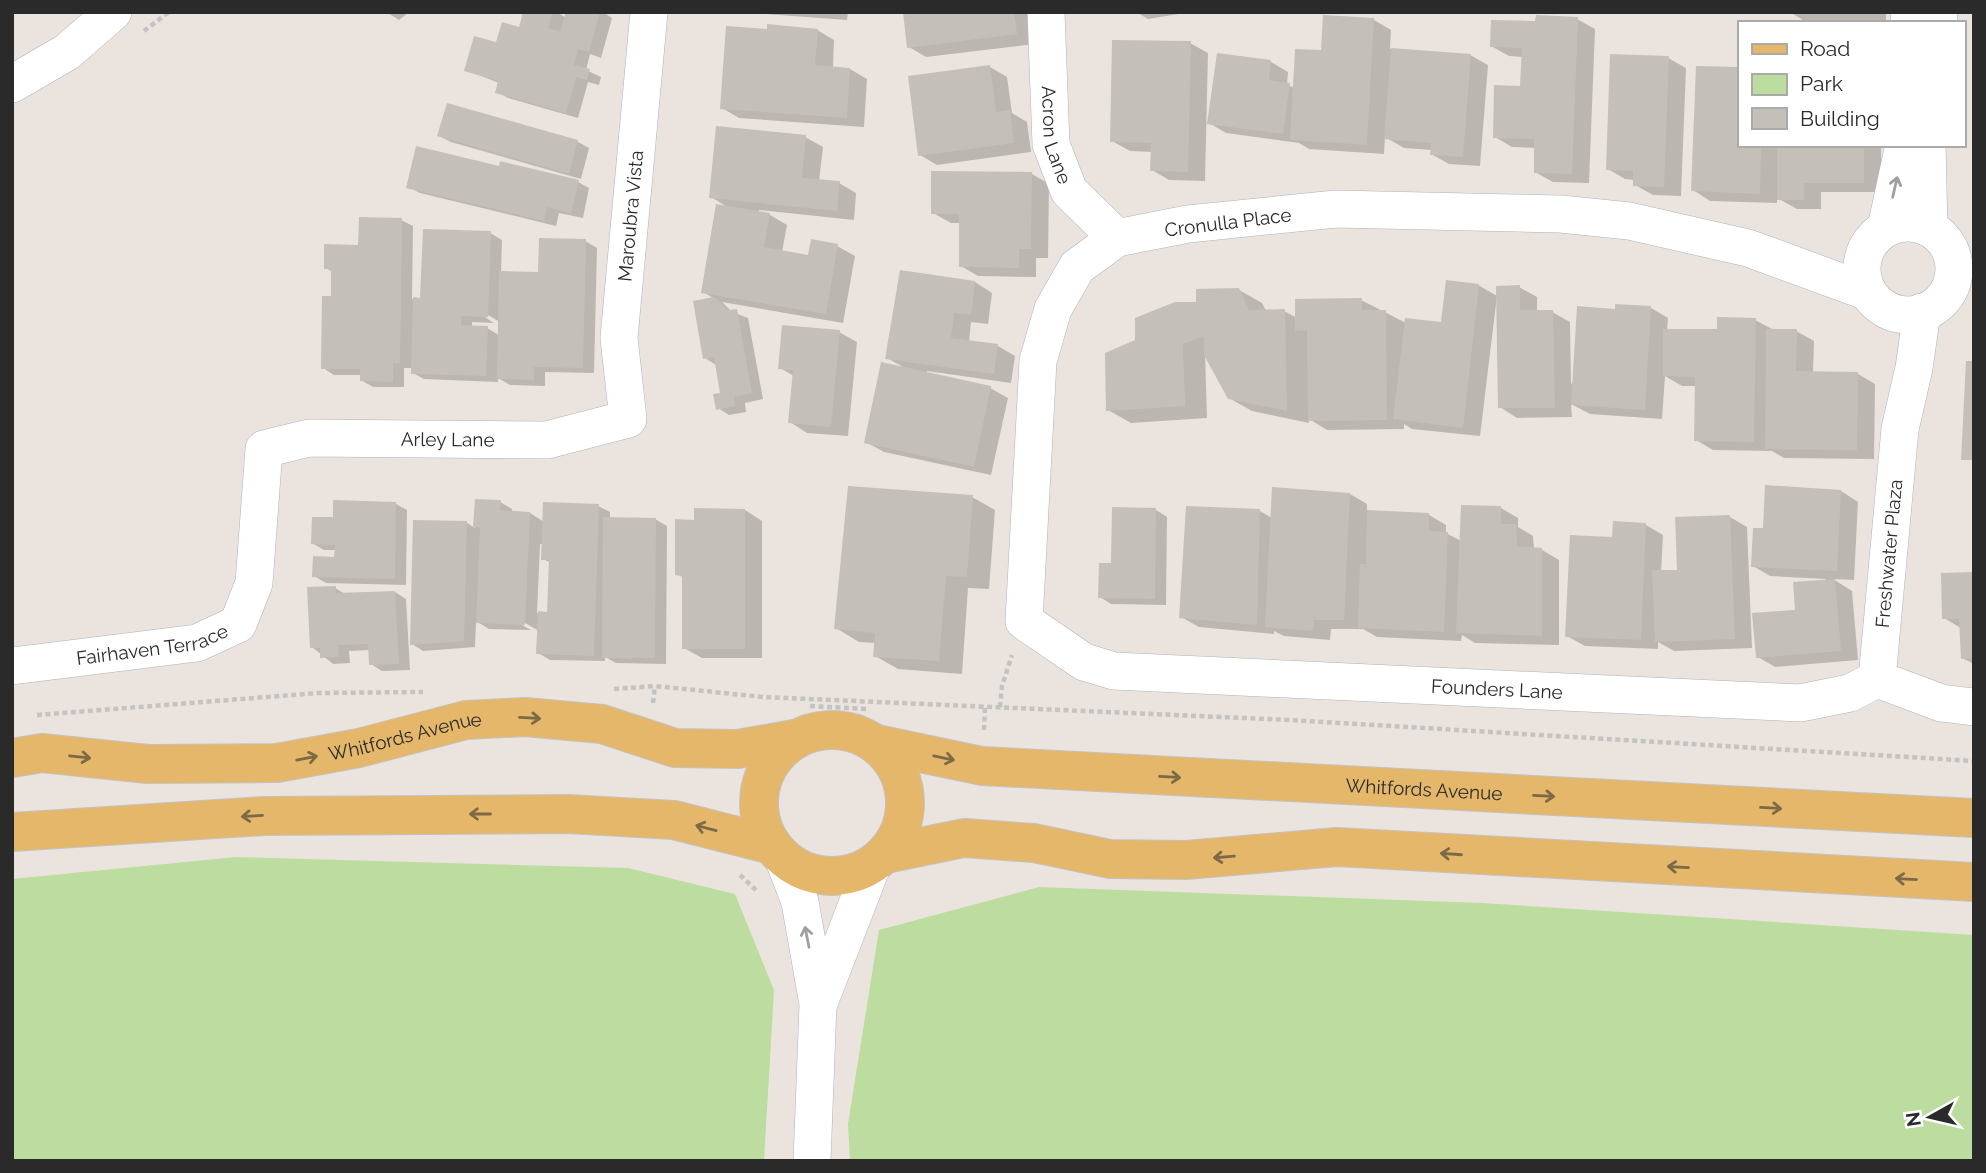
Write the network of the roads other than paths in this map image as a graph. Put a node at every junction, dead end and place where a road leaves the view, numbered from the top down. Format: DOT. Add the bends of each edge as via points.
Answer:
graph roads {
  1 [pos="114,12"];
  2 [pos="649,12"];
  3 [pos="1045,12"];
  4 [pos="12,84"];
  5 [pos="1903,147"];
  6 [pos="1927,147"];
  7 [pos="1929,228"];
  8 [pos="1117,238"];
  9 [pos="1876,239"];
  10 [pos="1748,248"];
  11 [pos="1932,288"];
  12 [pos="628,419"];
  13 [pos="264,449"];
  14 [pos="1024,621"];
  15 [pos="12,666"];
  16 [pos="1877,679"];
  17 [pos="1974,707"];
  18 [pos="794,739"];
  19 [pos="877,744"];
  20 [pos="12,758"];
  21 [pos="1974,818"];
  22 [pos="12,832"];
  23 [pos="778,853"];
  24 [pos="879,860"];
  25 [pos="1974,882"];
  26 [pos="818,1004"];
  27 [pos="812,1161"];
  1 -- 4 [label="street" via="67,52"];
  2 -- 12 [label="street, Maroubra Vista" via="620,338"];
  3 -- 8 [label="street, Acron Lane" via="1051,144 1069,191"];
  9 -- 5 [label="street, one-way"];
  6 -- 7 [label="street"];
  7 -- 9 [label="street, Cronulla Place" via="1903,223"];
  7 -- 11 [label="street" via="1944,241"];
  8 -- 10 [label="street, Cronulla Place" via="1188,224 1322,211 1420,210 1629,221"];
  8 -- 14 [label="street, Cronulla Place" via="1077,267 1053,309 1038,361"];
  9 -- 10 [label="street, Cronulla Place"];
  9 -- 11 [label="street, Freshwater Plaza" via="1862,271"];
  10 -- 11 [label="street, Cronulla Place"];
  11 -- 16 [label="street, Freshwater Plaza" via="1900,429"];
  12 -- 13 [label="street, Arley Lane" via="548,440 309,438"];
  13 -- 15 [label="street, Fairhaven Terrace" via="254,583 238,624 197,643"];
  14 -- 16 [label="street, Founders Lane" via="1084,662 1114,671 1800,703 1850,693"];
  16 -- 17 [label="street" via="1941,703"];
  18 -- 19 [label="main road" via="836,729 858,733"];
  20 -- 18 [label="main road, Whitfords Avenue, one-way" via="42,753 148,764 277,764 466,720 525,717 602,724 676,748 738,749"];
  18 -- 23 [label="main road" via="776,755 764,775 758,799 761,824"];
  19 -- 21 [label="main road, Whitfords Avenue, one-way" via="982,766"];
  19 -- 24 [label="main road" via="894,762 904,785 906,809 900,833"];
  23 -- 22 [label="main road, one-way" via="674,820 580,814 264,816"];
  23 -- 24 [label="main road" via="805,872 828,877 851,875"];
  26 -- 23 [label="street, one-way" via="800,902"];
  25 -- 24 [label="main road, one-way" via="1337,847 1186,860 1110,859 1034,843 964,838"];
  24 -- 26 [label="street"];
  26 -- 27 [label="street"];
}
